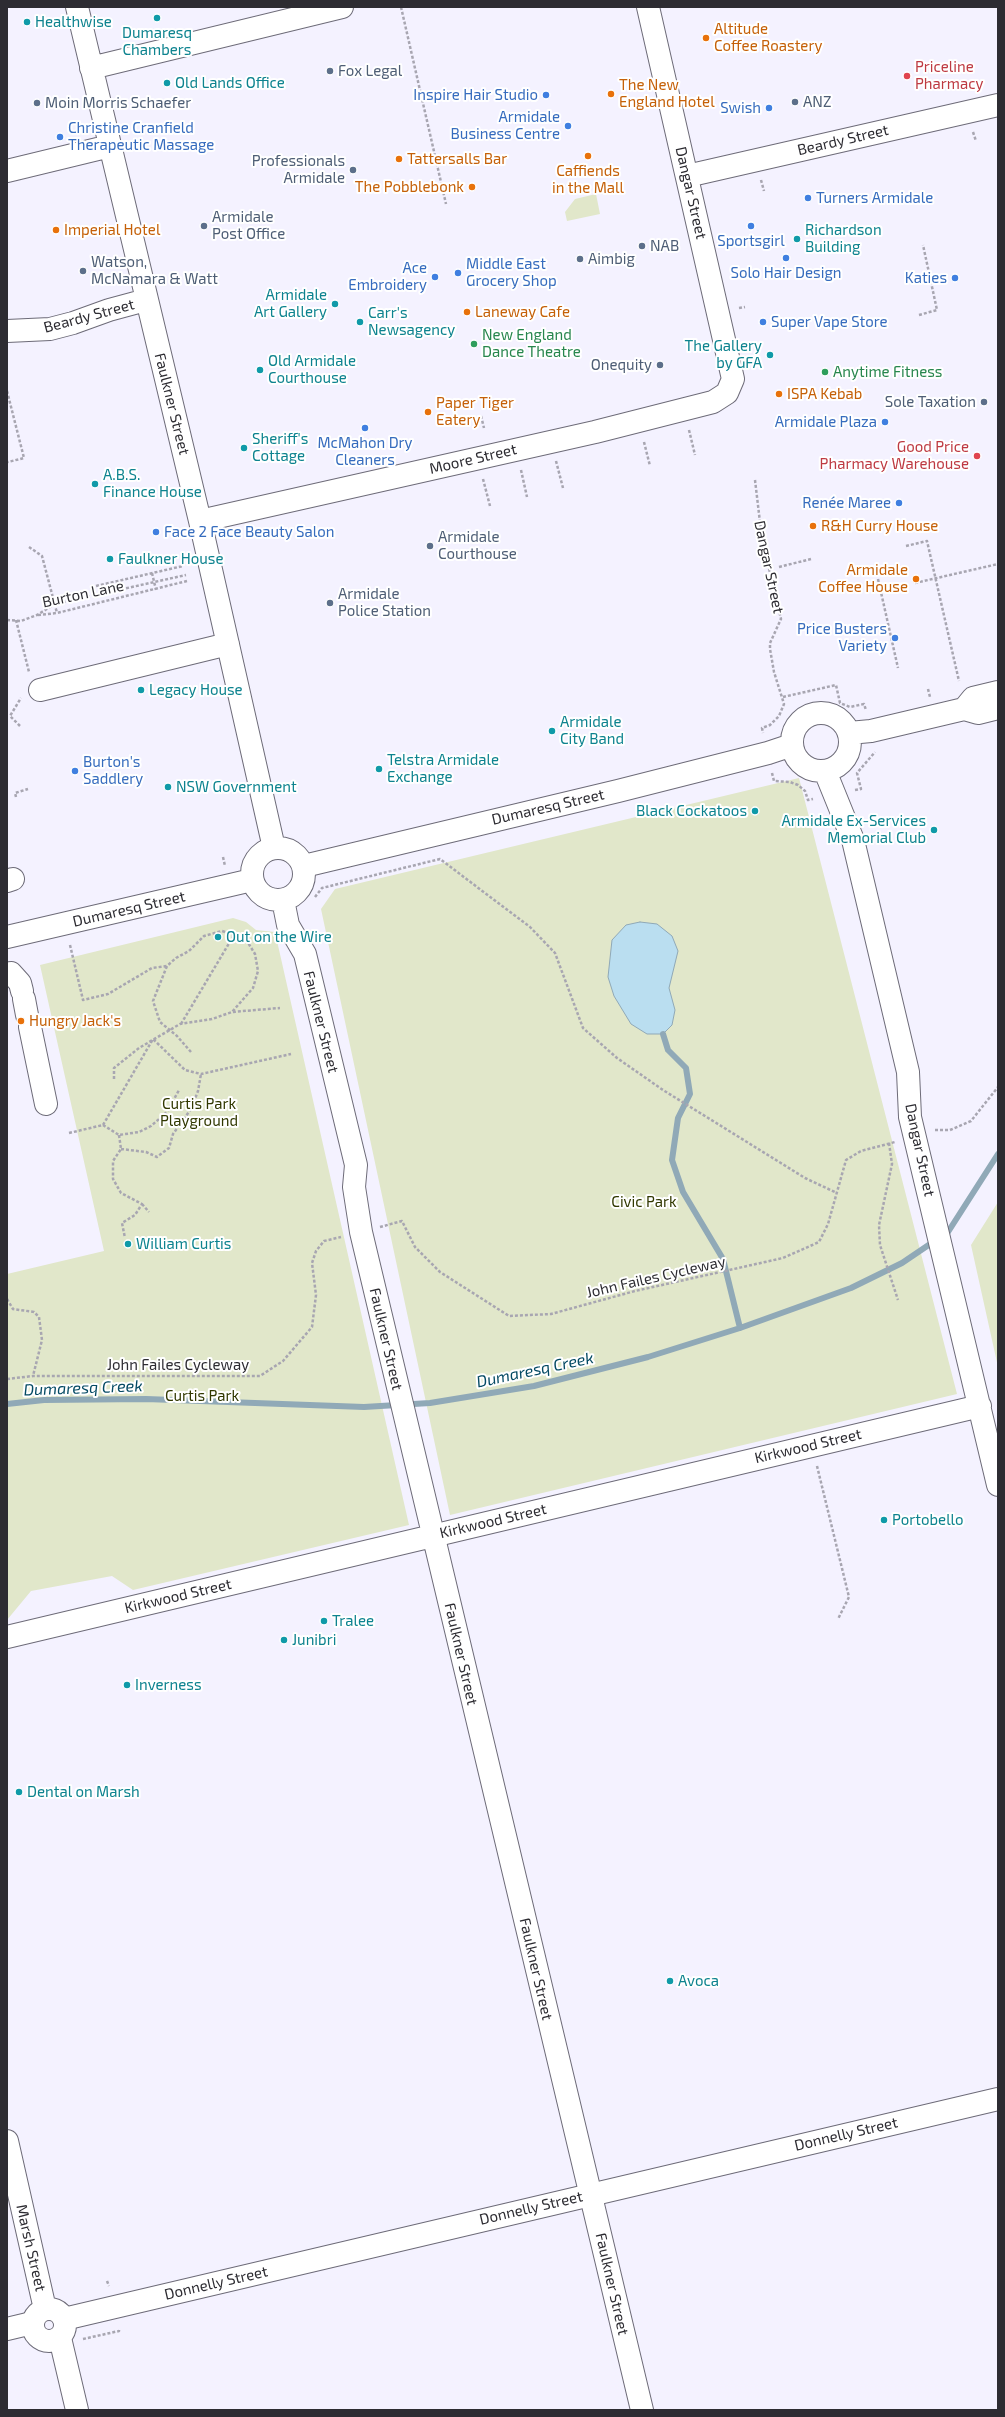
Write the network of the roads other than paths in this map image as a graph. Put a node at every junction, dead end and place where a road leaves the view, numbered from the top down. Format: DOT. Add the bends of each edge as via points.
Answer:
graph roads {
  1 [pos="77,7"];
  2 [pos="342,7"];
  3 [pos="648,7"];
  4 [pos="91,68"];
  5 [pos="998,105"];
  6 [pos="110,146"];
  7 [pos="7,171"];
  8 [pos="687,176"];
  9 [pos="146,300"];
  10 [pos="7,331"];
  11 [pos="733,379"];
  12 [pos="200,521"];
  13 [pos="228,644"];
  14 [pos="31,685"];
  15 [pos="998,692"];
  16 [pos="998,708"];
  17 [pos="964,709"];
  18 [pos="849,732"];
  19 [pos="792,745"];
  20 [pos="825,771"];
  21 [pos="274,848"];
  22 [pos="304,866"];
  23 [pos="252,880"];
  24 [pos="283,900"];
  25 [pos="7,937"];
  26 [pos="7,974"];
  27 [pos="46,1104"];
  28 [pos="980,1406"];
  29 [pos="998,1485"];
  30 [pos="433,1535"];
  31 [pos="7,1637"];
  32 [pos="998,2099"];
  33 [pos="7,2141"];
  34 [pos="590,2194"];
  35 [pos="39,2316"];
  36 [pos="62,2328"];
  37 [pos="7,2330"];
  38 [pos="76,2410"];
  39 [pos="642,2410"];
  1 -- 4 [label="street, Faulkner Street"];
  2 -- 4 [label="street"];
  3 -- 8 [label="street, Dangar Street"];
  4 -- 6 [label="street, Faulkner Street"];
  5 -- 8 [label="street, Beardy Street"];
  6 -- 7 [label="street"];
  6 -- 9 [label="street, Faulkner Street"];
  8 -- 11 [label="street, Dangar Street"];
  9 -- 10 [label="street, Beardy Street" via="50,329"];
  9 -- 12 [label="street, Faulkner Street"];
  11 -- 12 [label="street, Moore Street" via="727,393 713,402 595,432"];
  12 -- 13 [label="street, Faulkner Street"];
  13 -- 14 [label="street"];
  13 -- 21 [label="street, Faulkner Street"];
  15 -- 17 [label="street" via="973,698"];
  16 -- 17 [label="street" via="978,713"];
  17 -- 18 [label="street" via="871,731"];
  18 -- 19 [label="street" via="836,717 816,714 798,725 793,734"];
  18 -- 20 [label="street" via="850,746 846,758 838,767"];
  19 -- 20 [label="street" via="803,765 813,770"];
  19 -- 22 [label="street, Dumaresq Street" via="618,791"];
  20 -- 28 [label="street, Dangar Street" via="853,840 908,1072 909,1109"];
  21 -- 22 [label="street" via="285,848 294,852"];
  21 -- 23 [label="street" via="263,852 255,859"];
  22 -- 24 [label="street" via="305,877 301,888 293,896"];
  23 -- 24 [label="street" via="256,890 264,896 273,900"];
  23 -- 25 [label="street, Dumaresq Street"];
  24 -- 30 [label="street, Faulkner Street" via="288,925 305,954 356,1165 354,1187 361,1232"];
  26 -- 27 [label="street" via="11,974 20,983"];
  28 -- 29 [label="street, Dangar Street"];
  28 -- 30 [label="street, Kirkwood Street"];
  30 -- 31 [label="street, Kirkwood Street"];
  30 -- 34 [label="street, Faulkner Street"];
  32 -- 34 [label="street, Donnelly Street"];
  33 -- 35 [label="street, Marsh Street"];
  34 -- 36 [label="street, Donnelly Street"];
  34 -- 39 [label="street, Faulkner Street"];
  35 -- 36 [label="street" via="57,2311"];
  35 -- 36 [label="street" via="34,2333 41,2340 51,2342"];
  35 -- 37 [label="street"];
  36 -- 38 [label="street"];
}
